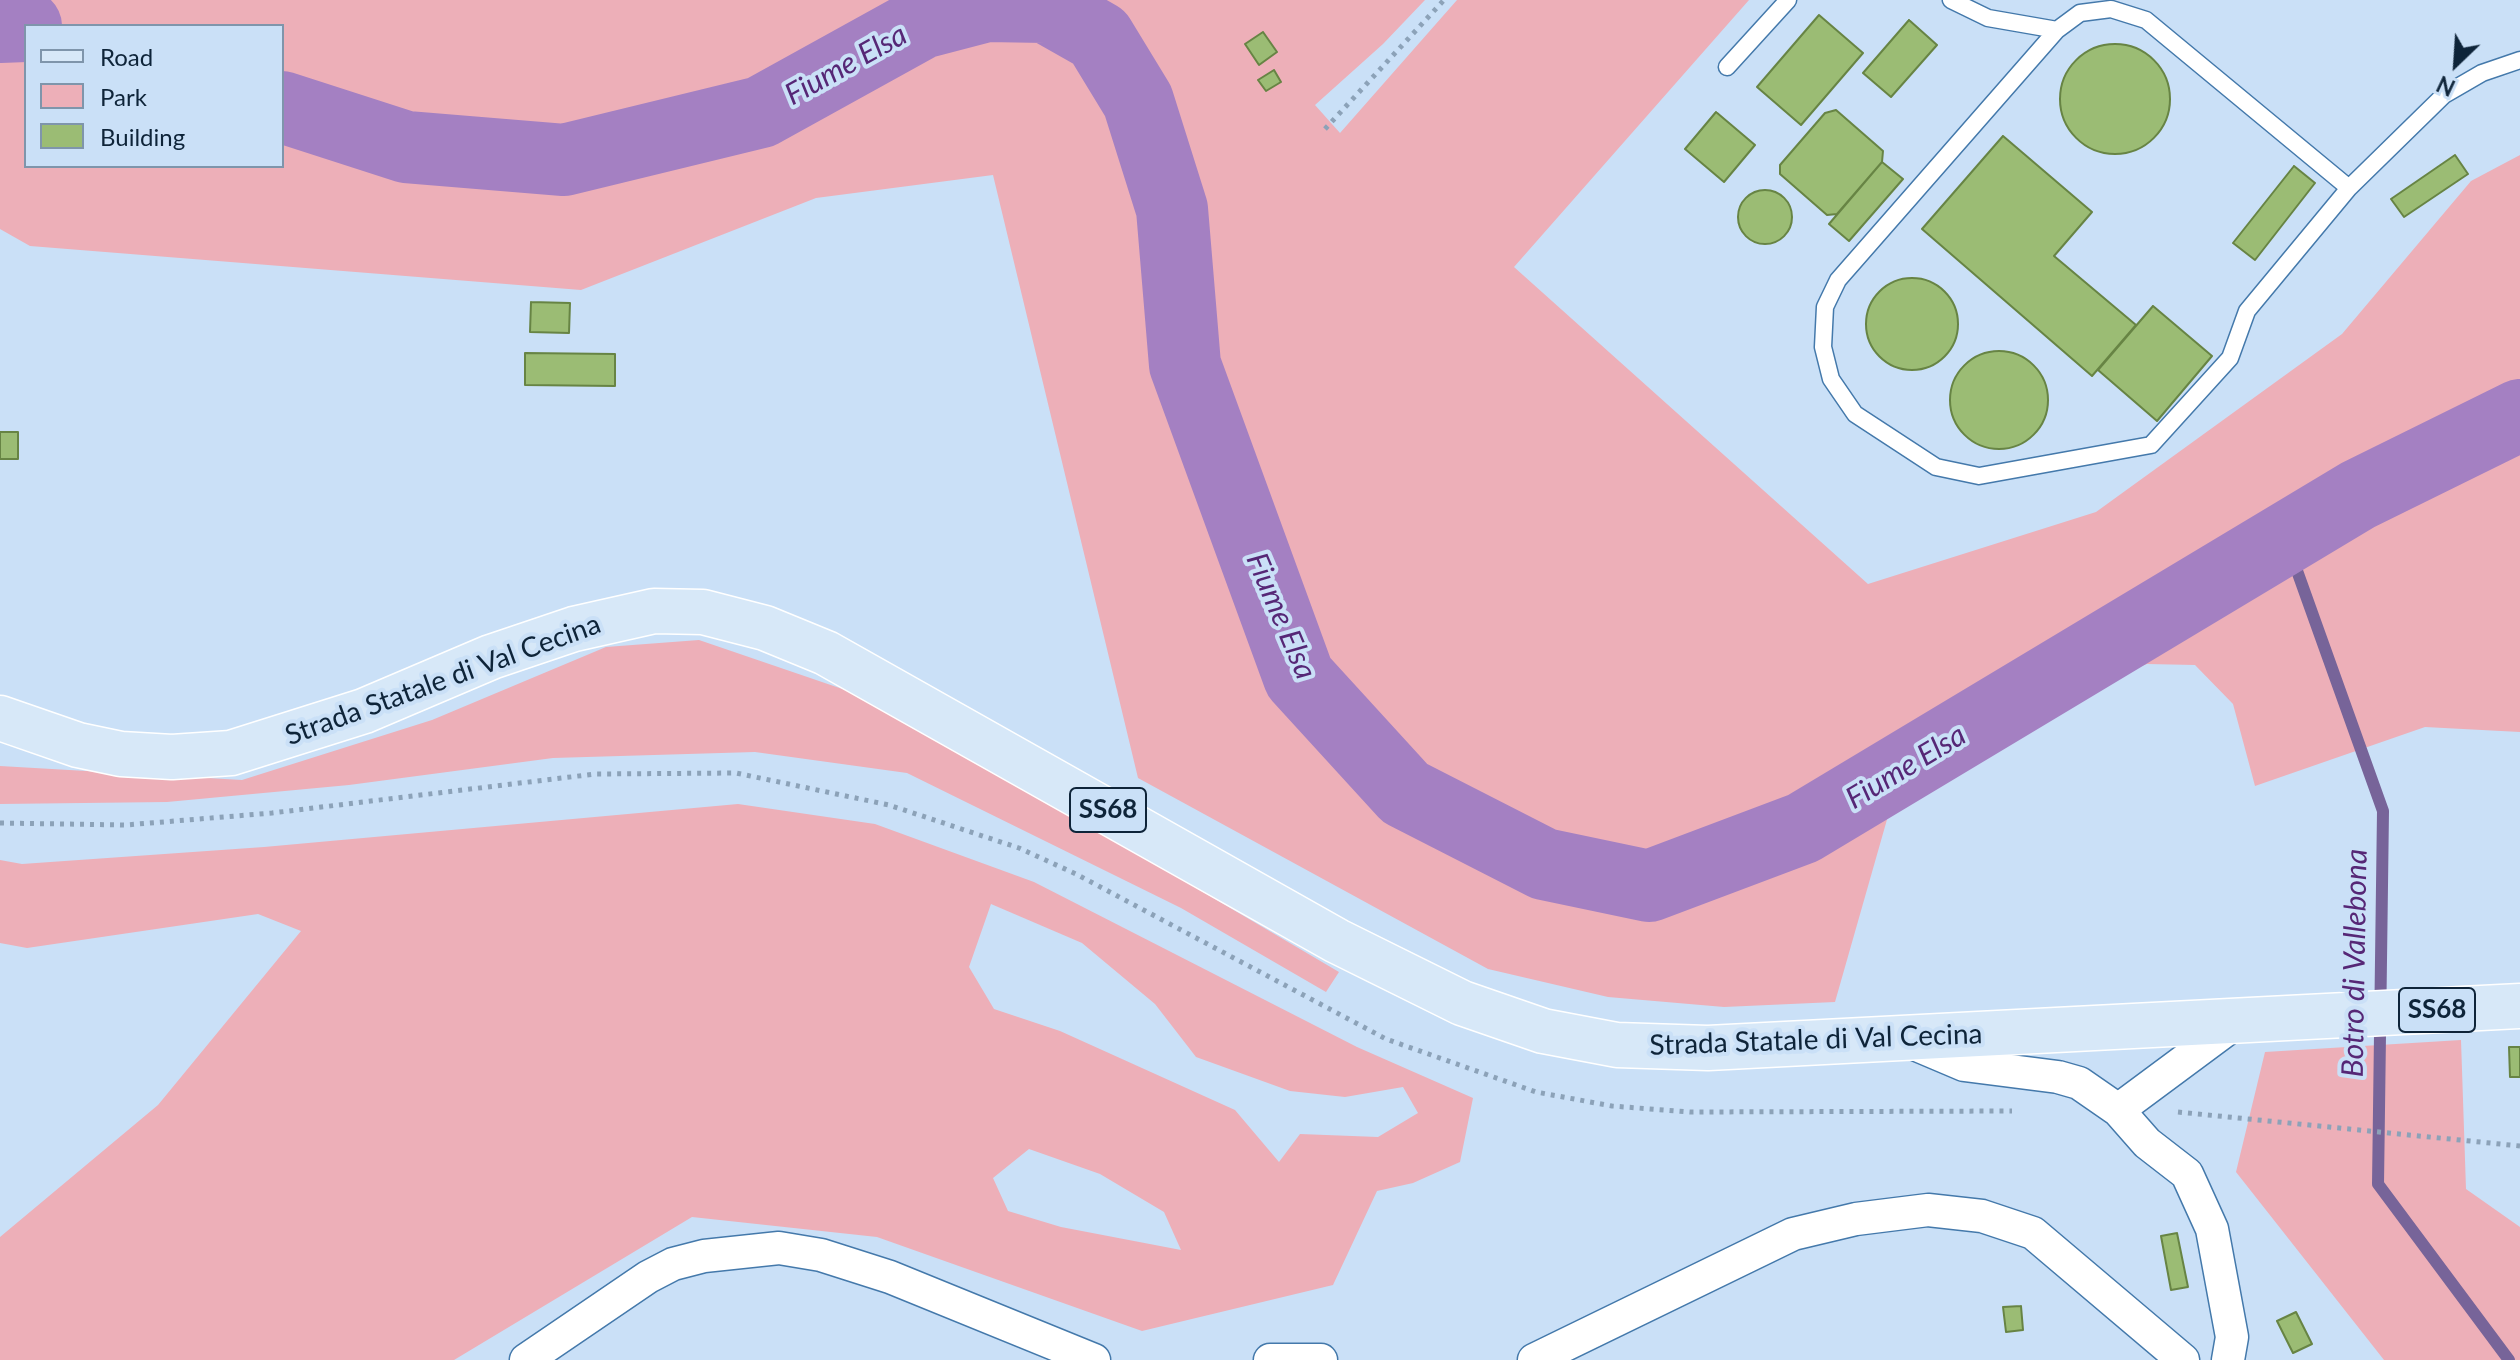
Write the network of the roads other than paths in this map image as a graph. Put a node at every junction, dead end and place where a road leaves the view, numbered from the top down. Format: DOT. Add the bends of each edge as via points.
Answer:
graph roads {
  1 [pos="1788,0"];
  2 [pos="1951,0"];
  3 [pos="2057,30"];
  4 [pos="2520,60"];
  5 [pos="1727,67"];
  6 [pos="2349,188"];
  7 [pos="0,718"];
  8 [pos="2510,1007"];
  9 [pos="2238,1021"];
  10 [pos="1905,1040"];
  11 [pos="2118,1110"];
  12 [pos="526,1360"];
  13 [pos="1094,1360"];
  14 [pos="1270,1360"];
  15 [pos="1321,1360"];
  16 [pos="1534,1360"];
  17 [pos="2183,1360"];
  18 [pos="2228,1360"];
  1 -- 5 [label="lane"];
  2 -- 3 [label="lane" via="1988,18"];
  3 -- 6 [label="lane" via="2080,13 2111,9 2146,20"];
  3 -- 6 [label="lane" via="1838,280 1825,307 1823,347 1831,379 1855,414 1936,467 1979,476 2151,445 2230,358 2247,311"];
  4 -- 6 [label="lane" via="2482,73 2444,95"];
  7 -- 10 [label="main road, Strada Statale di Val Cecina / SS68" via="121,754 231,753 351,716 491,657 574,629 654,611 703,612 765,628 826,653 1337,941 1508,1020 1584,1039 1665,1048"];
  8 -- 9 [label="main road, Strada Statale di Val Cecina / SS68"];
  9 -- 10 [label="main road, Strada Statale di Val Cecina / SS68"];
  9 -- 11 [label="street"];
  10 -- 11 [label="street" via="1964,1065 2070,1080"];
  11 -- 18 [label="street" via="2147,1143 2187,1174 2212,1229 2232,1337"];
  12 -- 13 [label="street" via="673,1264 779,1248 890,1277"];
  14 -- 15 [label="street"];
  16 -- 17 [label="street" via="1793,1234 1928,1210 1982,1216 2033,1233"];
}
